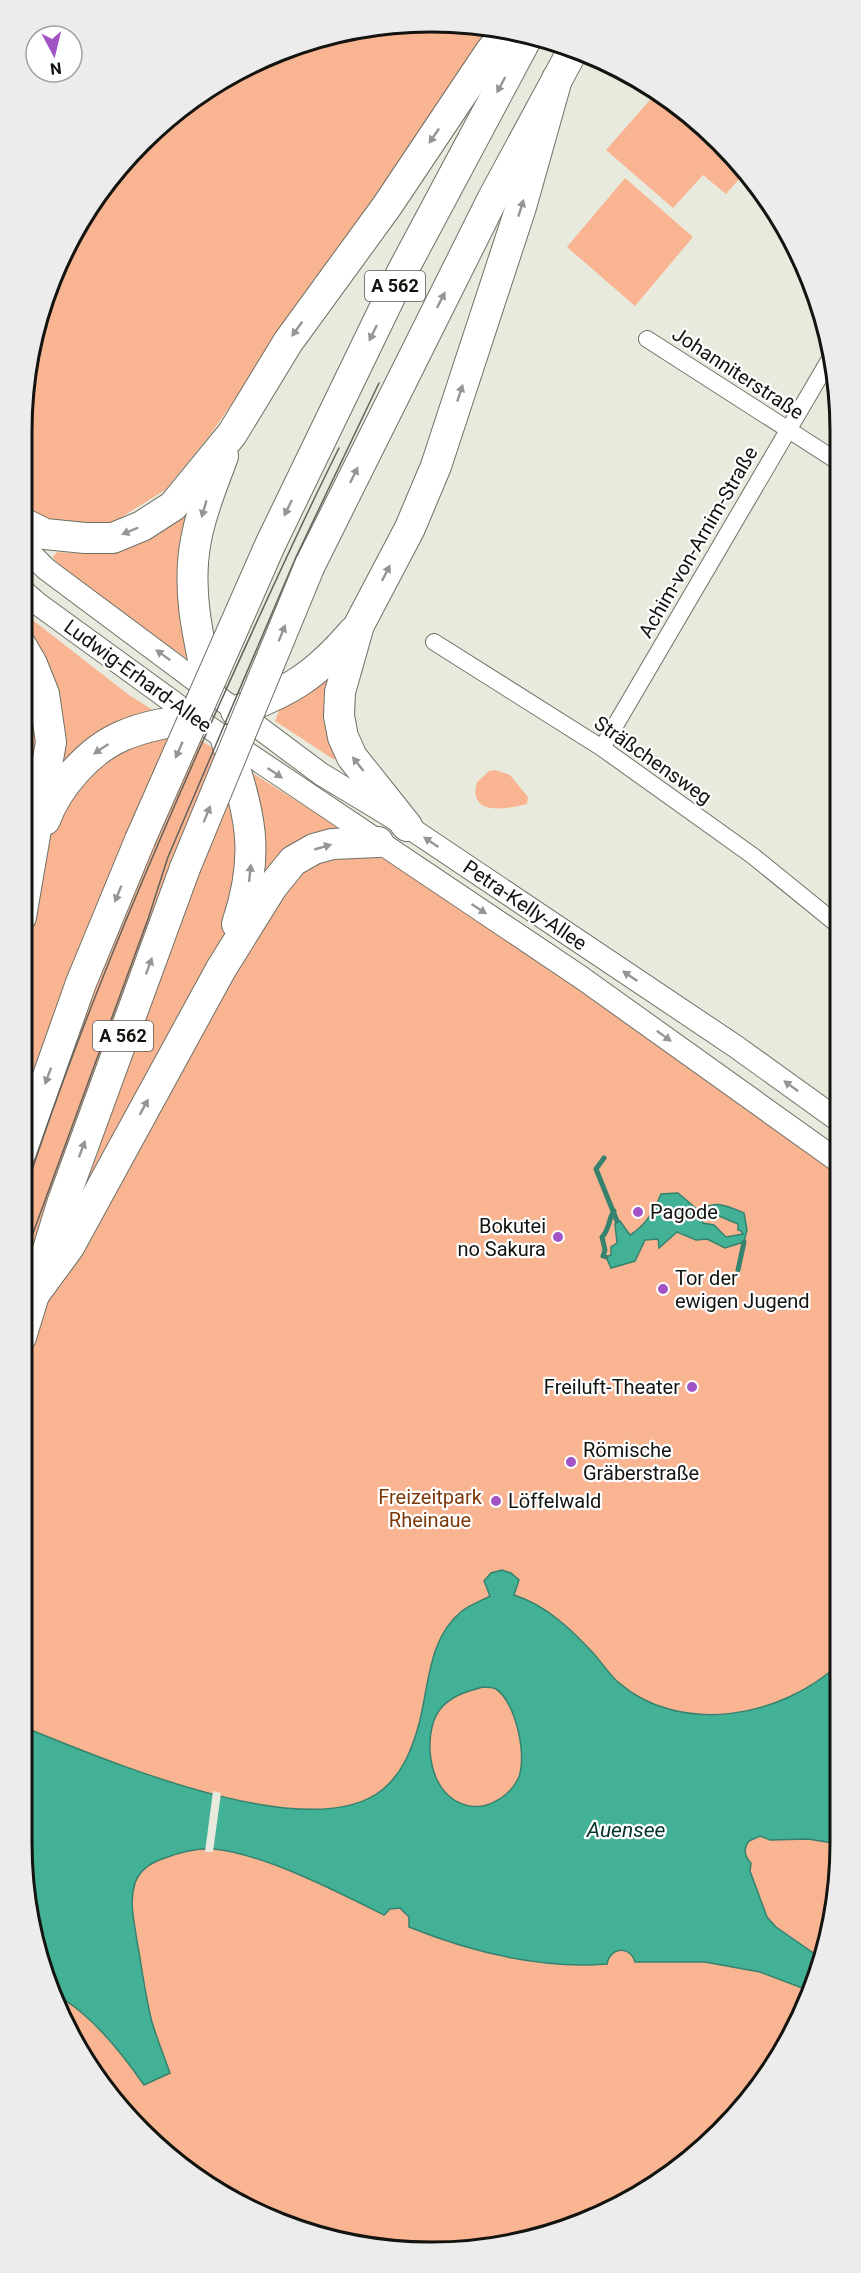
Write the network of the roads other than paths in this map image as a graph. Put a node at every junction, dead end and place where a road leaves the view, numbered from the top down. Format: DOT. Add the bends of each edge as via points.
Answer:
graph roads {
  1 [pos="501,38"];
  2 [pos="524,43"];
  3 [pos="569,57"];
  4 [pos="556,79"];
  5 [pos="647,339"];
  6 [pos="824,368"];
  7 [pos="788,431"];
  8 [pos="232,434"];
  9 [pos="830,457"];
  10 [pos="32,528"];
  11 [pos="32,555"];
  12 [pos="32,599"];
  13 [pos="359,625"];
  14 [pos="434,642"];
  15 [pos="32,664"];
  16 [pos="217,715"];
  17 [pos="602,748"];
  18 [pos="407,826"];
  19 [pos="378,842"];
  20 [pos="32,846"];
  21 [pos="32,857"];
  22 [pos="830,919"];
  23 [pos="220,969"];
  24 [pos="830,1114"];
  25 [pos="32,1121"];
  26 [pos="830,1155"];
  27 [pos="74,1209"];
  28 [pos="32,1304"];
  1 -- 8 [label="highway, one-way" via="288,342"];
  2 -- 25 [label="highway, A 562, one-way, bridge" via="402,272 271,543 140,840 81,983"];
  3 -- 4 [label="highway, A 562"];
  13 -- 4 [label="highway, one-way" via="410,528 436,466 521,207"];
  27 -- 4 [label="highway, A 562, one-way, bridge" via="185,868 310,565"];
  5 -- 7 [label="street, Johanniterstraße"];
  6 -- 7 [label="street, Achim-von-Arnim-Straße"];
  7 -- 9 [label="street, Johanniterstraße"];
  7 -- 17 [label="street, Achim-von-Arnim-Straße"];
  8 -- 10 [label="highway, one-way" via="173,506 142,526 113,538 45,534"];
  8 -- 16 [label="highway, one-way" via="206,501 196,540 192,582 196,631"];
  16 -- 11 [label="main road, Ludwig-Erhard-Allee, one-way"];
  12 -- 16 [label="main road, Ludwig-Erhard-Allee"];
  13 -- 16 [label="highway" via="330,659 299,684 273,698"];
  18 -- 13 [label="highway, one-way" via="352,757 343,737 340,692"];
  14 -- 17 [label="street, Sträßchensweg"];
  15 -- 20 [label="highway" via="44,693 51,742"];
  16 -- 18 [label="main road, Petra-Kelly-Allee"];
  16 -- 19 [label="main road, Petra-Kelly-Allee, one-way"];
  16 -- 21 [label="highway, one-way" via="152,725 120,736 89,757 50,806"];
  23 -- 16 [label="highway, one-way" via="248,890 252,853 244,795"];
  17 -- 22 [label="street, Sträßchensweg" via="753,856"];
  24 -- 18 [label="main road, Petra-Kelly-Allee, one-way"];
  23 -- 19 [label="highway, one-way" via="293,861 332,844"];
  19 -- 26 [label="main road, Petra-Kelly-Allee, one-way" via="582,978"];
  27 -- 23 [label="highway, one-way"];
  27 -- 28 [label="highway" via="69,1247 36,1292"];
}
